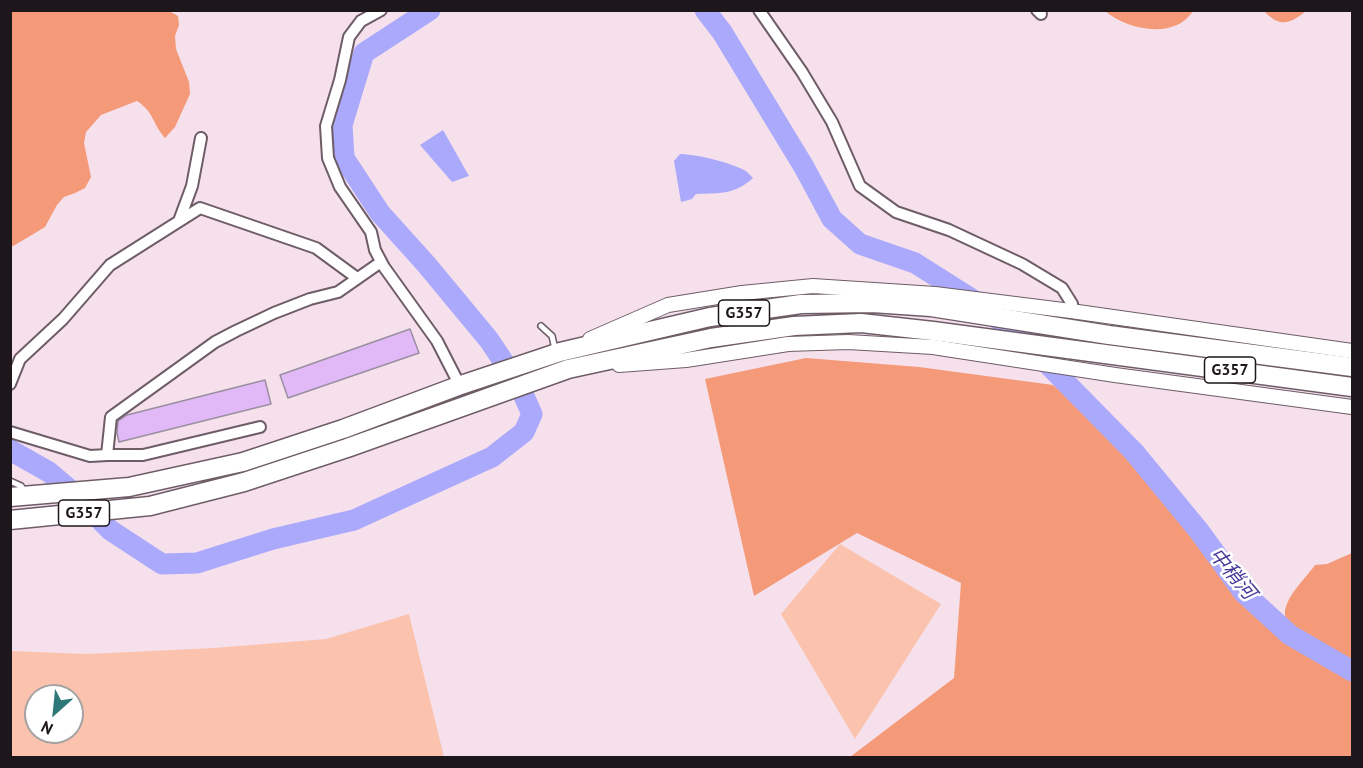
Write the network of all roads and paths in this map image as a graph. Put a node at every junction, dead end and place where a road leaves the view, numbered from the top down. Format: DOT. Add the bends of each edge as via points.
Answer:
graph roads {
  1 [pos="381,10"];
  2 [pos="759,10"];
  3 [pos="201,138"];
  4 [pos="178,222"];
  5 [pos="381,262"];
  6 [pos="357,278"];
  7 [pos="933,300"];
  8 [pos="1071,311"];
  9 [pos="541,326"];
  10 [pos="1353,351"];
  11 [pos="558,353"];
  12 [pos="1353,367"];
  13 [pos="568,369"];
  14 [pos="10,384"];
  15 [pos="458,386"];
  16 [pos="1353,387"];
  17 [pos="1353,406"];
  18 [pos="260,427"];
  19 [pos="10,432"];
  20 [pos="107,455"];
  21 [pos="10,481"];
  22 [pos="20,497"];
  23 [pos="14,520"];
  1 -- 5 [label="street" via="361,21 349,37 326,126 327,158 340,188 371,232"];
  2 -- 8 [label="street" via="832,122 861,186 896,212 949,230 1022,264 1062,288 1072,304"];
  3 -- 4 [label="street" via="192,186"];
  4 -- 6 [label="street" via="200,208 316,248"];
  4 -- 14 [label="street" via="110,265 63,319 20,359"];
  5 -- 6 [label="street"];
  5 -- 15 [label="street" via="437,341"];
  6 -- 20 [label="street" via="338,292 292,306 215,342 111,417"];
  7 -- 8 [label="street"];
  7 -- 11 [label="highway, G357" via="801,304 710,317"];
  7 -- 12 [label="highway, G357" via="1109,335"];
  8 -- 10 [label="street"];
  9 -- 11 [label="lane" via="552,336"];
  11 -- 15 [label="highway, G357"];
  13 -- 16 [label="highway, G357" via="711,338 794,326 861,323"];
  13 -- 17 [label="street" via="686,360 788,344 848,342 933,347"];
  13 -- 23 [label="highway, G357" via="244,482 150,506"];
  15 -- 22 [label="highway, G357" via="243,462 129,487"];
  18 -- 20 [label="street" via="143,455"];
  19 -- 20 [label="street" via="90,456"];
  21 -- 22 [label="lane" via="21,486"];
}
